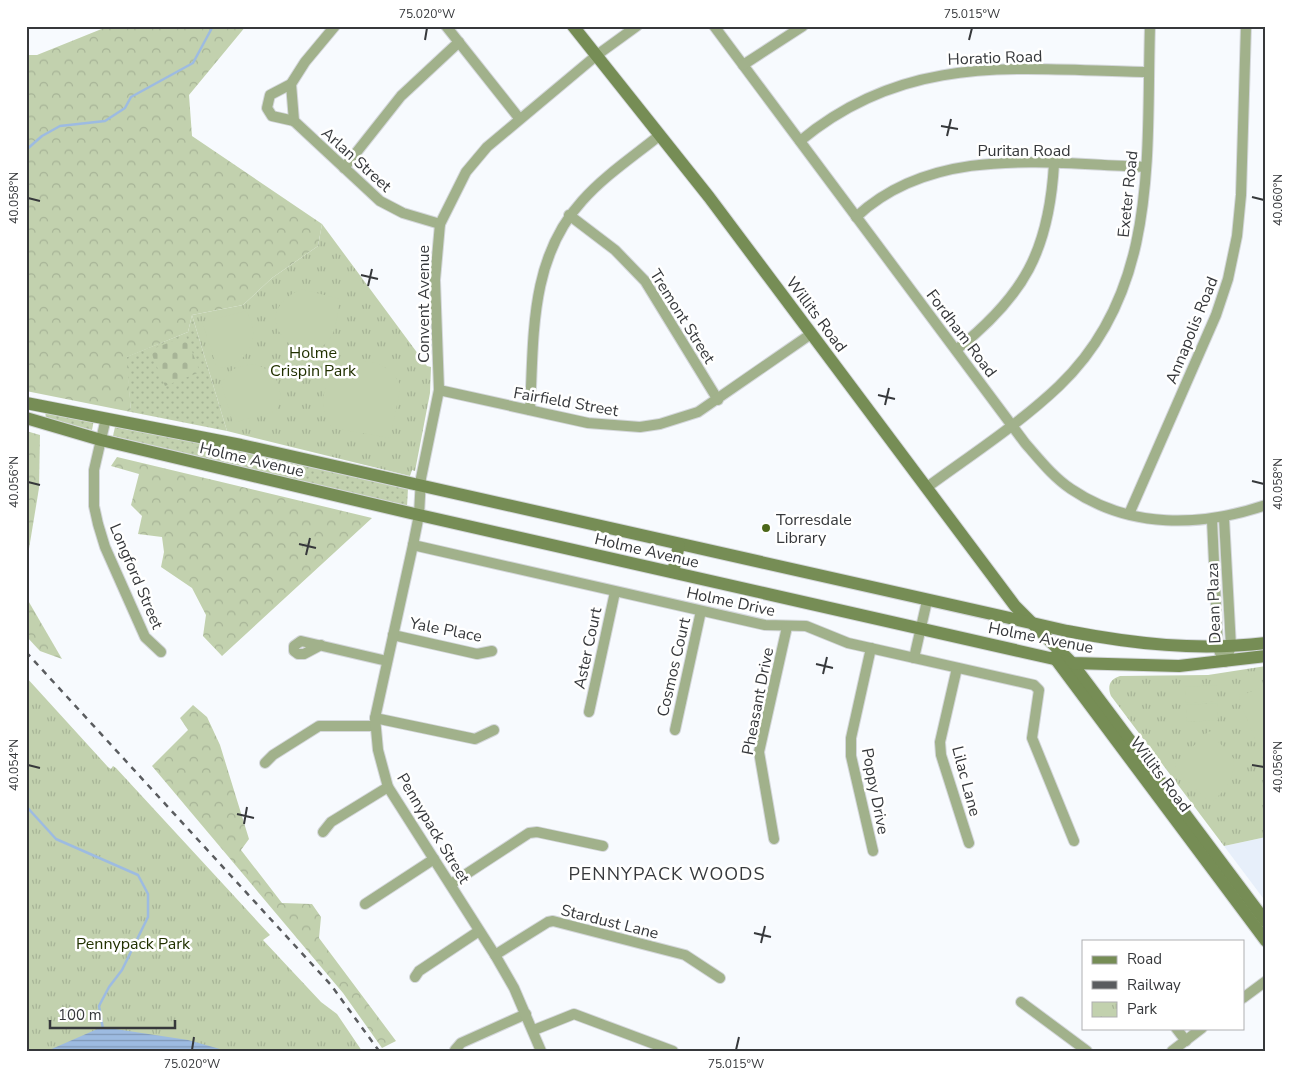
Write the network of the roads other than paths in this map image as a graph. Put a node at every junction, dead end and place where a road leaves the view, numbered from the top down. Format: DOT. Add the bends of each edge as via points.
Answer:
graph roads {
  1 [pos="335,26"];
  2 [pos="446,26"];
  3 [pos="573,26"];
  4 [pos="636,26"];
  5 [pos="714,26"];
  6 [pos="803,26"];
  7 [pos="1150,26"];
  8 [pos="1246,26"];
  9 [pos="459,42"];
  10 [pos="597,55"];
  11 [pos="743,65"];
  12 [pos="1149,72"];
  13 [pos="291,84"];
  14 [pos="519,118"];
  15 [pos="294,121"];
  16 [pos="660,135"];
  17 [pos="800,141"];
  18 [pos="1054,164"];
  19 [pos="1146,166"];
  20 [pos="344,168"];
  21 [pos="570,215"];
  22 [pos="856,217"];
  23 [pos="440,224"];
  24 [pos="811,334"];
  25 [pos="956,350"];
  26 [pos="440,390"];
  27 [pos="718,400"];
  28 [pos="26,403"];
  29 [pos="530,410"];
  30 [pos="26,418"];
  31 [pos="106,418"];
  32 [pos="1011,425"];
  33 [pos="101,440"];
  34 [pos="422,485"];
  35 [pos="926,488"];
  36 [pos="1266,505"];
  37 [pos="1129,514"];
  38 [pos="419,515"];
  39 [pos="1224,518"];
  40 [pos="1212,520"];
  41 [pos="413,545"];
  42 [pos="679,545"];
  43 [pos="673,572"];
  44 [pos="615,592"];
  45 [pos="927,602"];
  46 [pos="701,611"];
  47 [pos="1031,624"];
  48 [pos="787,627"];
  49 [pos="921,628"];
  50 [pos="393,634"];
  51 [pos="1266,643"];
  52 [pos="320,645"];
  53 [pos="1224,647"];
  54 [pos="871,648"];
  55 [pos="492,651"];
  56 [pos="161,652"];
  57 [pos="1266,656"];
  58 [pos="914,658"];
  59 [pos="1055,659"];
  60 [pos="387,661"];
  61 [pos="1225,662"];
  62 [pos="1072,663"];
  63 [pos="957,668"];
  64 [pos="589,712"];
  65 [pos="375,722"];
  66 [pos="494,730"];
  67 [pos="675,730"];
  68 [pos="265,763"];
  69 [pos="388,787"];
  70 [pos="322,832"];
  71 [pos="774,839"];
  72 [pos="1074,841"];
  73 [pos="969,843"];
  74 [pos="603,846"];
  75 [pos="873,851"];
  76 [pos="434,859"];
  77 [pos="451,884"];
  78 [pos="366,904"];
  79 [pos="1266,922"];
  80 [pos="479,931"];
  81 [pos="1266,942"];
  82 [pos="495,955"];
  83 [pos="415,977"];
  84 [pos="720,978"];
  85 [pos="1266,981"];
  86 [pos="1244,997"];
  87 [pos="1021,1002"];
  88 [pos="526,1014"];
  89 [pos="534,1030"];
  90 [pos="1178,1030"];
  91 [pos="1200,1030"];
  92 [pos="1186,1041"];
  93 [pos="455,1050"];
  94 [pos="541,1051"];
  95 [pos="673,1051"];
  96 [pos="1087,1051"];
  97 [pos="1172,1051"];
  1 -- 13 [label="street"];
  2 -- 9 [label="street"];
  3 -- 10 [label="main road, Willits Road"];
  4 -- 10 [label="street, Convent Avenue"];
  5 -- 11 [label="street, Fordham Road"];
  6 -- 11 [label="street"];
  7 -- 12 [label="street, Exeter Road"];
  8 -- 37 [label="street, Annapolis Road" via="1241,195 1228,279 1216,315"];
  9 -- 14 [label="street"];
  9 -- 20 [label="street" via="401,96"];
  10 -- 14 [label="street, Convent Avenue"];
  10 -- 16 [label="main road, Willits Road"];
  11 -- 17 [label="street, Fordham Road"];
  12 -- 17 [label="street, Horatio Road" via="992,70 934,75 856,103"];
  12 -- 19 [label="street, Exeter Road"];
  13 -- 15 [label="street"];
  13 -- 15 [label="street" via="270,95 267,108 272,116"];
  14 -- 23 [label="street, Convent Avenue" via="471,166"];
  15 -- 20 [label="street, Arlan Street"];
  16 -- 21 [label="street" via="594,189"];
  16 -- 24 [label="main road, Willits Road"];
  17 -- 22 [label="street, Fordham Road"];
  18 -- 19 [label="street, Puritan Road"];
  18 -- 22 [label="street, Puritan Road" via="991,163 940,171 892,190"];
  18 -- 25 [label="street" via="1049,213 1027,274 999,313"];
  19 -- 32 [label="street, Exeter Road" via="1136,250 1122,294 1082,360 1060,385"];
  20 -- 23 [label="street, Arlan Street" via="384,204"];
  21 -- 27 [label="street, Tremont Street" via="615,250 645,281"];
  21 -- 29 [label="street" via="550,251 537,293"];
  22 -- 25 [label="street, Fordham Road"];
  23 -- 26 [label="street, Convent Avenue" via="435,280"];
  24 -- 27 [label="street, Fairfield Street"];
  24 -- 35 [label="main road, Willits Road"];
  25 -- 32 [label="street, Fordham Road"];
  26 -- 29 [label="street, Fairfield Street"];
  26 -- 34 [label="street, Convent Avenue"];
  27 -- 29 [label="street, Fairfield Street" via="680,419 640,426 588,423"];
  28 -- 31 [label="main road, Holme Avenue"];
  30 -- 33 [label="main road, Holme Avenue"];
  31 -- 33 [label="street, Longford Street"];
  31 -- 34 [label="main road, Holme Avenue"];
  32 -- 35 [label="street, Exeter Road"];
  32 -- 37 [label="street, Fordham Road" via="1071,489"];
  33 -- 38 [label="main road, Holme Avenue"];
  33 -- 56 [label="street, Longford Street" via="93,488 98,524 145,637"];
  34 -- 38 [label="street, Pennypack Street"];
  34 -- 42 [label="main road, Holme Avenue"];
  35 -- 47 [label="main road, Willits Road"];
  36 -- 39 [label="street, Fordham Road"];
  37 -- 40 [label="street, Fordham Road" via="1183,522"];
  38 -- 41 [label="street, Pennypack Street"];
  38 -- 43 [label="main road, Holme Avenue"];
  39 -- 40 [label="street, Fordham Road"];
  39 -- 53 [label="street, Dean Plaza"];
  40 -- 53 [label="street, Dean Plaza"];
  41 -- 44 [label="street, Holme Drive"];
  41 -- 50 [label="street, Pennypack Street"];
  42 -- 43 [label="main road"];
  42 -- 45 [label="main road, Holme Avenue"];
  43 -- 49 [label="main road, Holme Avenue"];
  44 -- 46 [label="street, Holme Drive"];
  44 -- 64 [label="street, Aster Court"];
  45 -- 47 [label="main road, Holme Avenue"];
  45 -- 49 [label="street"];
  46 -- 48 [label="street, Holme Drive"];
  46 -- 67 [label="street, Cosmos Court"];
  47 -- 53 [label="main road, Holme Avenue" via="1132,643 1176,648"];
  47 -- 59 [label="main road, Willits Road"];
  47 -- 62 [label="main road, Willits Road"];
  48 -- 54 [label="street, Holme Drive" via="806,626 848,643"];
  48 -- 71 [label="street, Pheasant Drive" via="759,752"];
  49 -- 58 [label="street"];
  49 -- 59 [label="main road, Holme Avenue"];
  50 -- 55 [label="street, Yale Place" via="477,654"];
  50 -- 60 [label="street, Pennypack Street"];
  51 -- 53 [label="main road, Holme Avenue"];
  52 -- 60 [label="street"];
  53 -- 61 [label="street, Dean Plaza"];
  54 -- 58 [label="street, Holme Drive"];
  54 -- 75 [label="street, Poppy Drive" via="851,738 851,756"];
  57 -- 61 [label="main road, Holme Avenue"];
  58 -- 63 [label="street, Holme Drive"];
  59 -- 62 [label="main road, Holme Avenue"];
  59 -- 81 [label="main road, Willits Road"];
  60 -- 65 [label="street, Pennypack Street"];
  61 -- 62 [label="main road, Holme Avenue" via="1157,666"];
  62 -- 79 [label="main road, Willits Road"];
  63 -- 72 [label="street, Holme Drive" via="1034,685 1039,690 1032,738"];
  63 -- 73 [label="street, Lilac Lane" via="940,742"];
  65 -- 66 [label="street" via="475,739"];
  65 -- 68 [label="street" via="319,726"];
  65 -- 69 [label="street, Pennypack Street"];
  69 -- 70 [label="street" via="331,822"];
  69 -- 76 [label="street, Pennypack Street"];
  74 -- 77 [label="street" via="532,832"];
  76 -- 77 [label="street, Pennypack Street"];
  76 -- 78 [label="street"];
  77 -- 80 [label="street, Pennypack Street"];
  80 -- 82 [label="street, Pennypack Street"];
  80 -- 83 [label="street" via="419,971"];
  82 -- 84 [label="street, Stardust Lane" via="553,921 685,955"];
  82 -- 88 [label="street, Pennypack Street"];
  85 -- 86 [label="street"];
  87 -- 96 [label="street"];
  88 -- 89 [label="street, Pennypack Street"];
  88 -- 93 [label="street" via="461,1043"];
  89 -- 94 [label="street, Pennypack Street"];
  89 -- 95 [label="street" via="574,1014"];
  90 -- 92 [label="street"];
  91 -- 92 [label="street"];
  92 -- 97 [label="street"];
}
